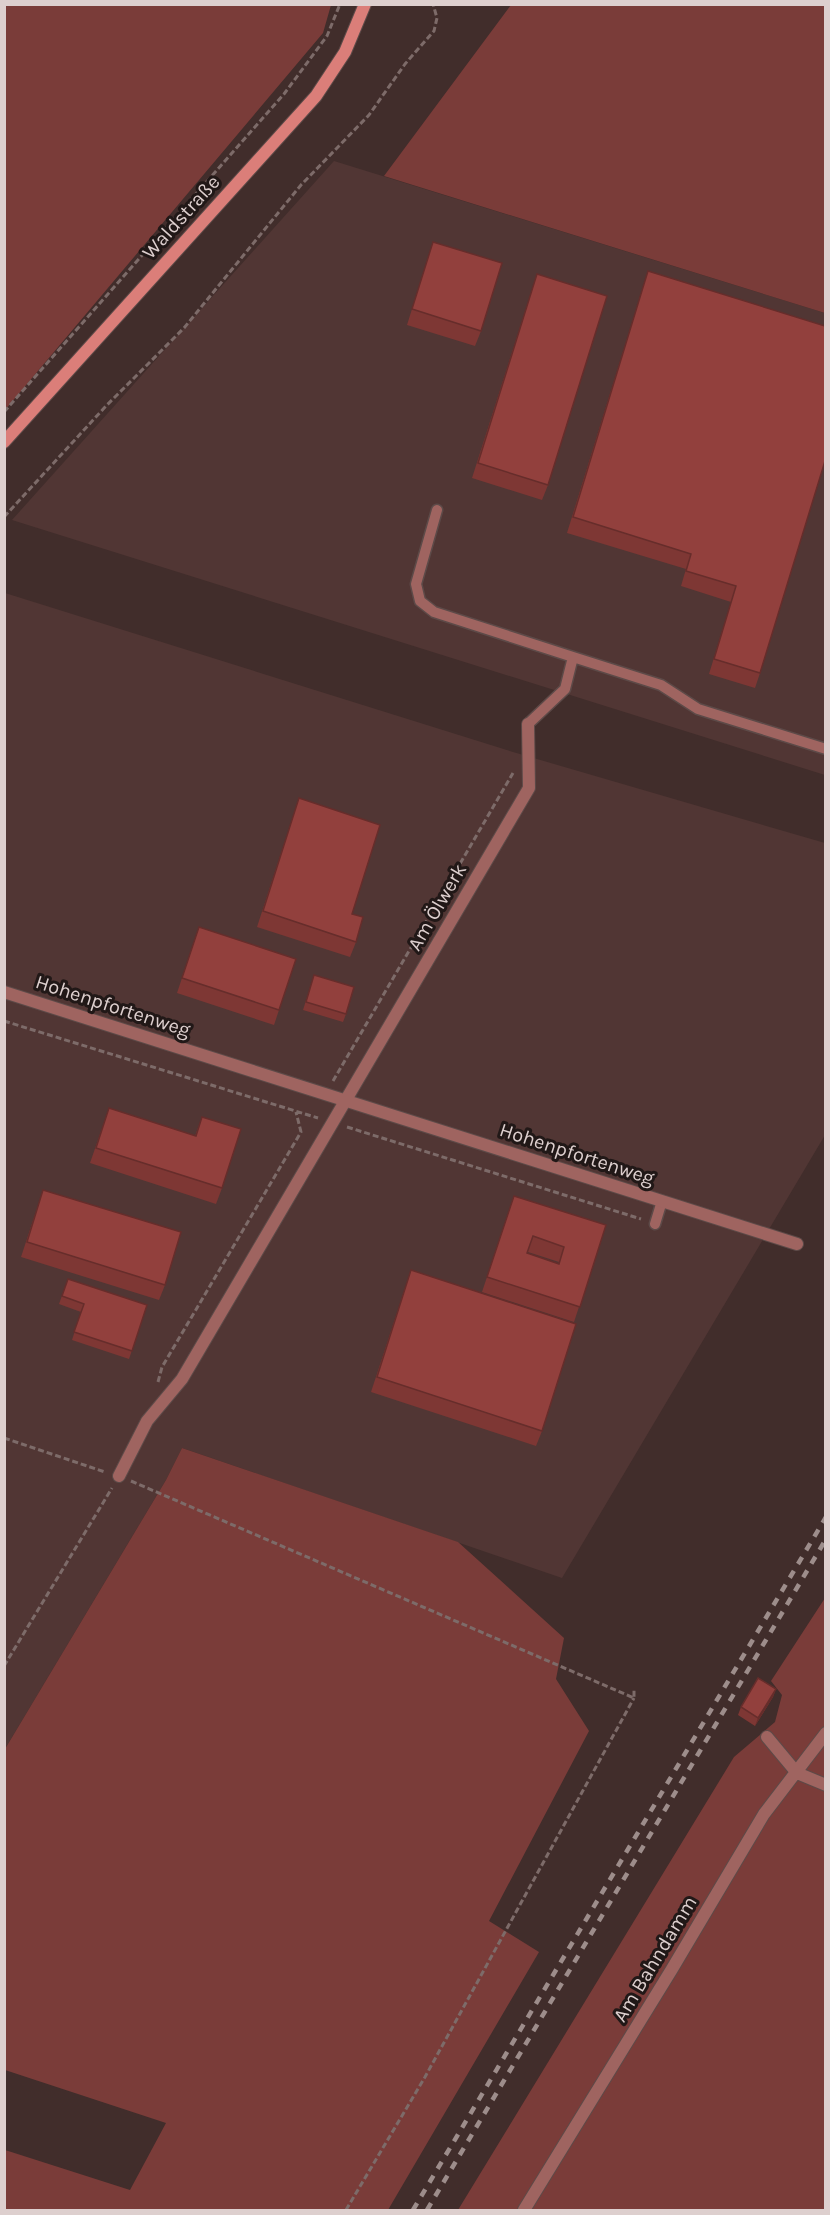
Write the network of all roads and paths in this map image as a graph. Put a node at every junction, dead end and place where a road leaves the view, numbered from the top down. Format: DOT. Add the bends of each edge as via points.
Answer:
graph roads {
  1 [pos="340,4"];
  2 [pos="365,4"];
  3 [pos="433,4"];
  4 [pos="4,412"];
  5 [pos="4,442"];
  6 [pos="437,510"];
  7 [pos="4,517"];
  8 [pos="573,657"];
  9 [pos="528,724"];
  10 [pos="825,748"];
  11 [pos="516,765"];
  12 [pos="4,992"];
  13 [pos="325,1094"];
  14 [pos="346,1100"];
  15 [pos="296,1112"];
  16 [pos="320,1119"];
  17 [pos="662,1201"];
  18 [pos="655,1224"];
  19 [pos="797,1244"];
  20 [pos="156,1389"];
  21 [pos="4,1438"];
  22 [pos="119,1476"];
  23 [pos="4,1666"];
  24 [pos="634,1690"];
  25 [pos="634,1698"];
  26 [pos="825,1733"];
  27 [pos="767,1737"];
  28 [pos="797,1773"];
  29 [pos="825,1785"];
  30 [pos="346,2211"];
  31 [pos="524,2211"];
  1 -- 4 [label="path" via="327,36 284,94"];
  2 -- 5 [label="street, Waldstraße" via="345,52 316,96"];
  3 -- 7 [label="path" via="437,18 434,32 405,64 369,115 301,184 184,328"];
  6 -- 8 [label="lane" via="416,584 420,602 434,612"];
  8 -- 9 [label="lane" via="565,689"];
  8 -- 10 [label="lane" via="661,685 698,709"];
  9 -- 14 [label="street, Am Ölwerk" via="529,788"];
  11 -- 13 [label="path"];
  12 -- 13 [label="street, Hohenpfortenweg"];
  13 -- 14 [label="street, Hohenpfortenweg"];
  13 -- 16 [label="path"];
  14 -- 17 [label="street, Hohenpfortenweg"];
  14 -- 22 [label="street" via="182,1379 147,1421"];
  15 -- 20 [label="path" via="301,1132 162,1367"];
  17 -- 18 [label="lane"];
  17 -- 19 [label="street, Hohenpfortenweg"];
  21 -- 22 [label="path"];
  22 -- 23 [label="path"];
  22 -- 25 [label="path"];
  24 -- 25 [label="path"];
  25 -- 30 [label="path" via="425,2077"];
  26 -- 28 [label="street, Am Bahndamm"];
  27 -- 28 [label="street"];
  28 -- 29 [label="street"];
  28 -- 31 [label="street, Am Bahndamm" via="764,1814"];
}
